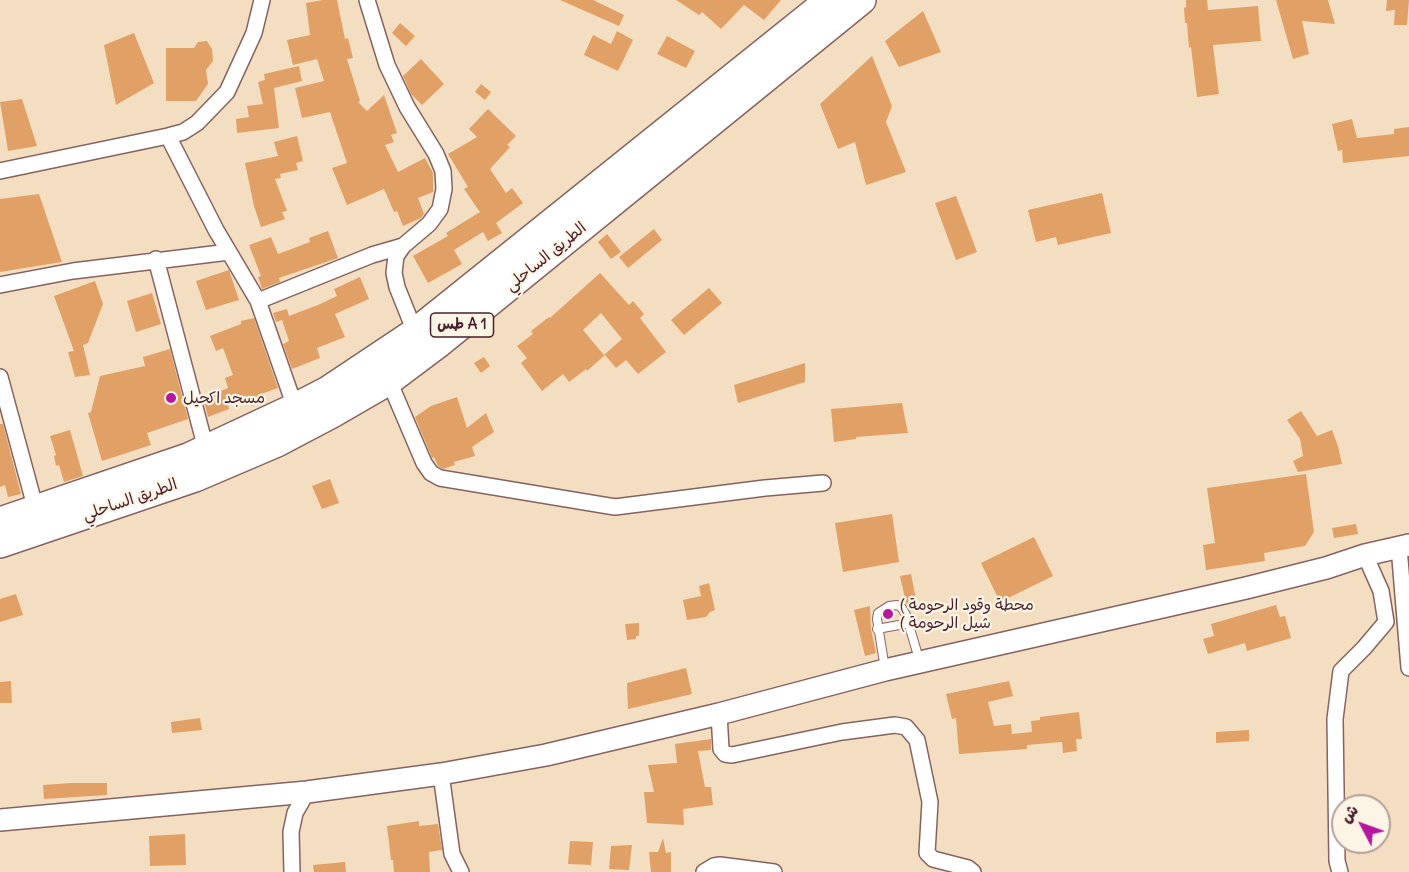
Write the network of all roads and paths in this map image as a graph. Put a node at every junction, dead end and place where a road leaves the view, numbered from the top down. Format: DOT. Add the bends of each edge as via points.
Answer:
graph roads {
  1 [pos="262,0"];
  2 [pos="367,0"];
  3 [pos="829,0"];
  4 [pos="862,0"];
  5 [pos="168,136"];
  6 [pos="0,171"];
  7 [pos="403,246"];
  8 [pos="228,252"];
  9 [pos="156,259"];
  10 [pos="0,285"];
  11 [pos="258,301"];
  12 [pos="415,332"];
  13 [pos="0,377"];
  14 [pos="389,381"];
  15 [pos="295,407"];
  16 [pos="4,408"];
  17 [pos="206,449"];
  18 [pos="823,483"];
  19 [pos="36,510"];
  20 [pos="0,521"];
  21 [pos="0,544"];
  22 [pos="1404,546"];
  23 [pos="1365,555"];
  24 [pos="910,623"];
  25 [pos="877,629"];
  26 [pos="920,663"];
  27 [pos="1409,668"];
  28 [pos="885,670"];
  29 [pos="719,714"];
  30 [pos="441,774"];
  31 [pos="307,792"];
  32 [pos="0,820"];
  33 [pos="292,872"];
  34 [pos="461,872"];
  35 [pos="704,872"];
  36 [pos="774,872"];
  37 [pos="973,872"];
  38 [pos="1340,872"];
  1 -- 5 [label="street" via="254,33 227,92 197,123"];
  2 -- 7 [label="street" via="387,65 443,171 440,209"];
  3 -- 12 [label="highway, الطريق الساحلي / طس A 1"];
  4 -- 14 [label="highway, الطريق الساحلي / طس A 1"];
  5 -- 6 [label="street"];
  5 -- 8 [label="street"];
  7 -- 11 [label="street"];
  7 -- 12 [label="street" via="396,256 394,273"];
  8 -- 9 [label="street"];
  8 -- 11 [label="street"];
  9 -- 10 [label="street"];
  9 -- 17 [label="street"];
  11 -- 15 [label="street"];
  12 -- 15 [label="highway, الطريق الساحلي / طس A 1"];
  13 -- 16 [label="street"];
  14 -- 18 [label="street" via="423,463 440,478 615,507"];
  14 -- 21 [label="highway, الطريق الساحلي / طس A 1" via="278,443 205,473"];
  15 -- 17 [label="highway, الطريق الساحلي / طس A 1"];
  16 -- 19 [label="street"];
  17 -- 19 [label="highway, الطريق الساحلي / طس A 1"];
  19 -- 20 [label="highway, الطريق الساحلي / طس A 1"];
  22 -- 23 [label="street"];
  22 -- 27 [label="street"];
  23 -- 26 [label="street" via="1246,588"];
  23 -- 38 [label="street" via="1381,591 1386,622 1341,670 1335,719"];
  24 -- 25 [label="lane"];
  24 -- 25 [label="lane" via="902,608 889,606 878,613"];
  24 -- 26 [label="lane"];
  25 -- 28 [label="lane"];
  26 -- 28 [label="street"];
  28 -- 29 [label="street"];
  29 -- 30 [label="street" via="546,755"];
  29 -- 37 [label="street" via="721,749 725,754 842,732 906,727 917,740 930,802 927,854"];
  30 -- 31 [label="street"];
  30 -- 34 [label="street" via="452,854"];
  31 -- 32 [label="street"];
  31 -- 33 [label="street" via="295,813 291,832"];
  35 -- 36 [label="street" via="720,865"];
}
